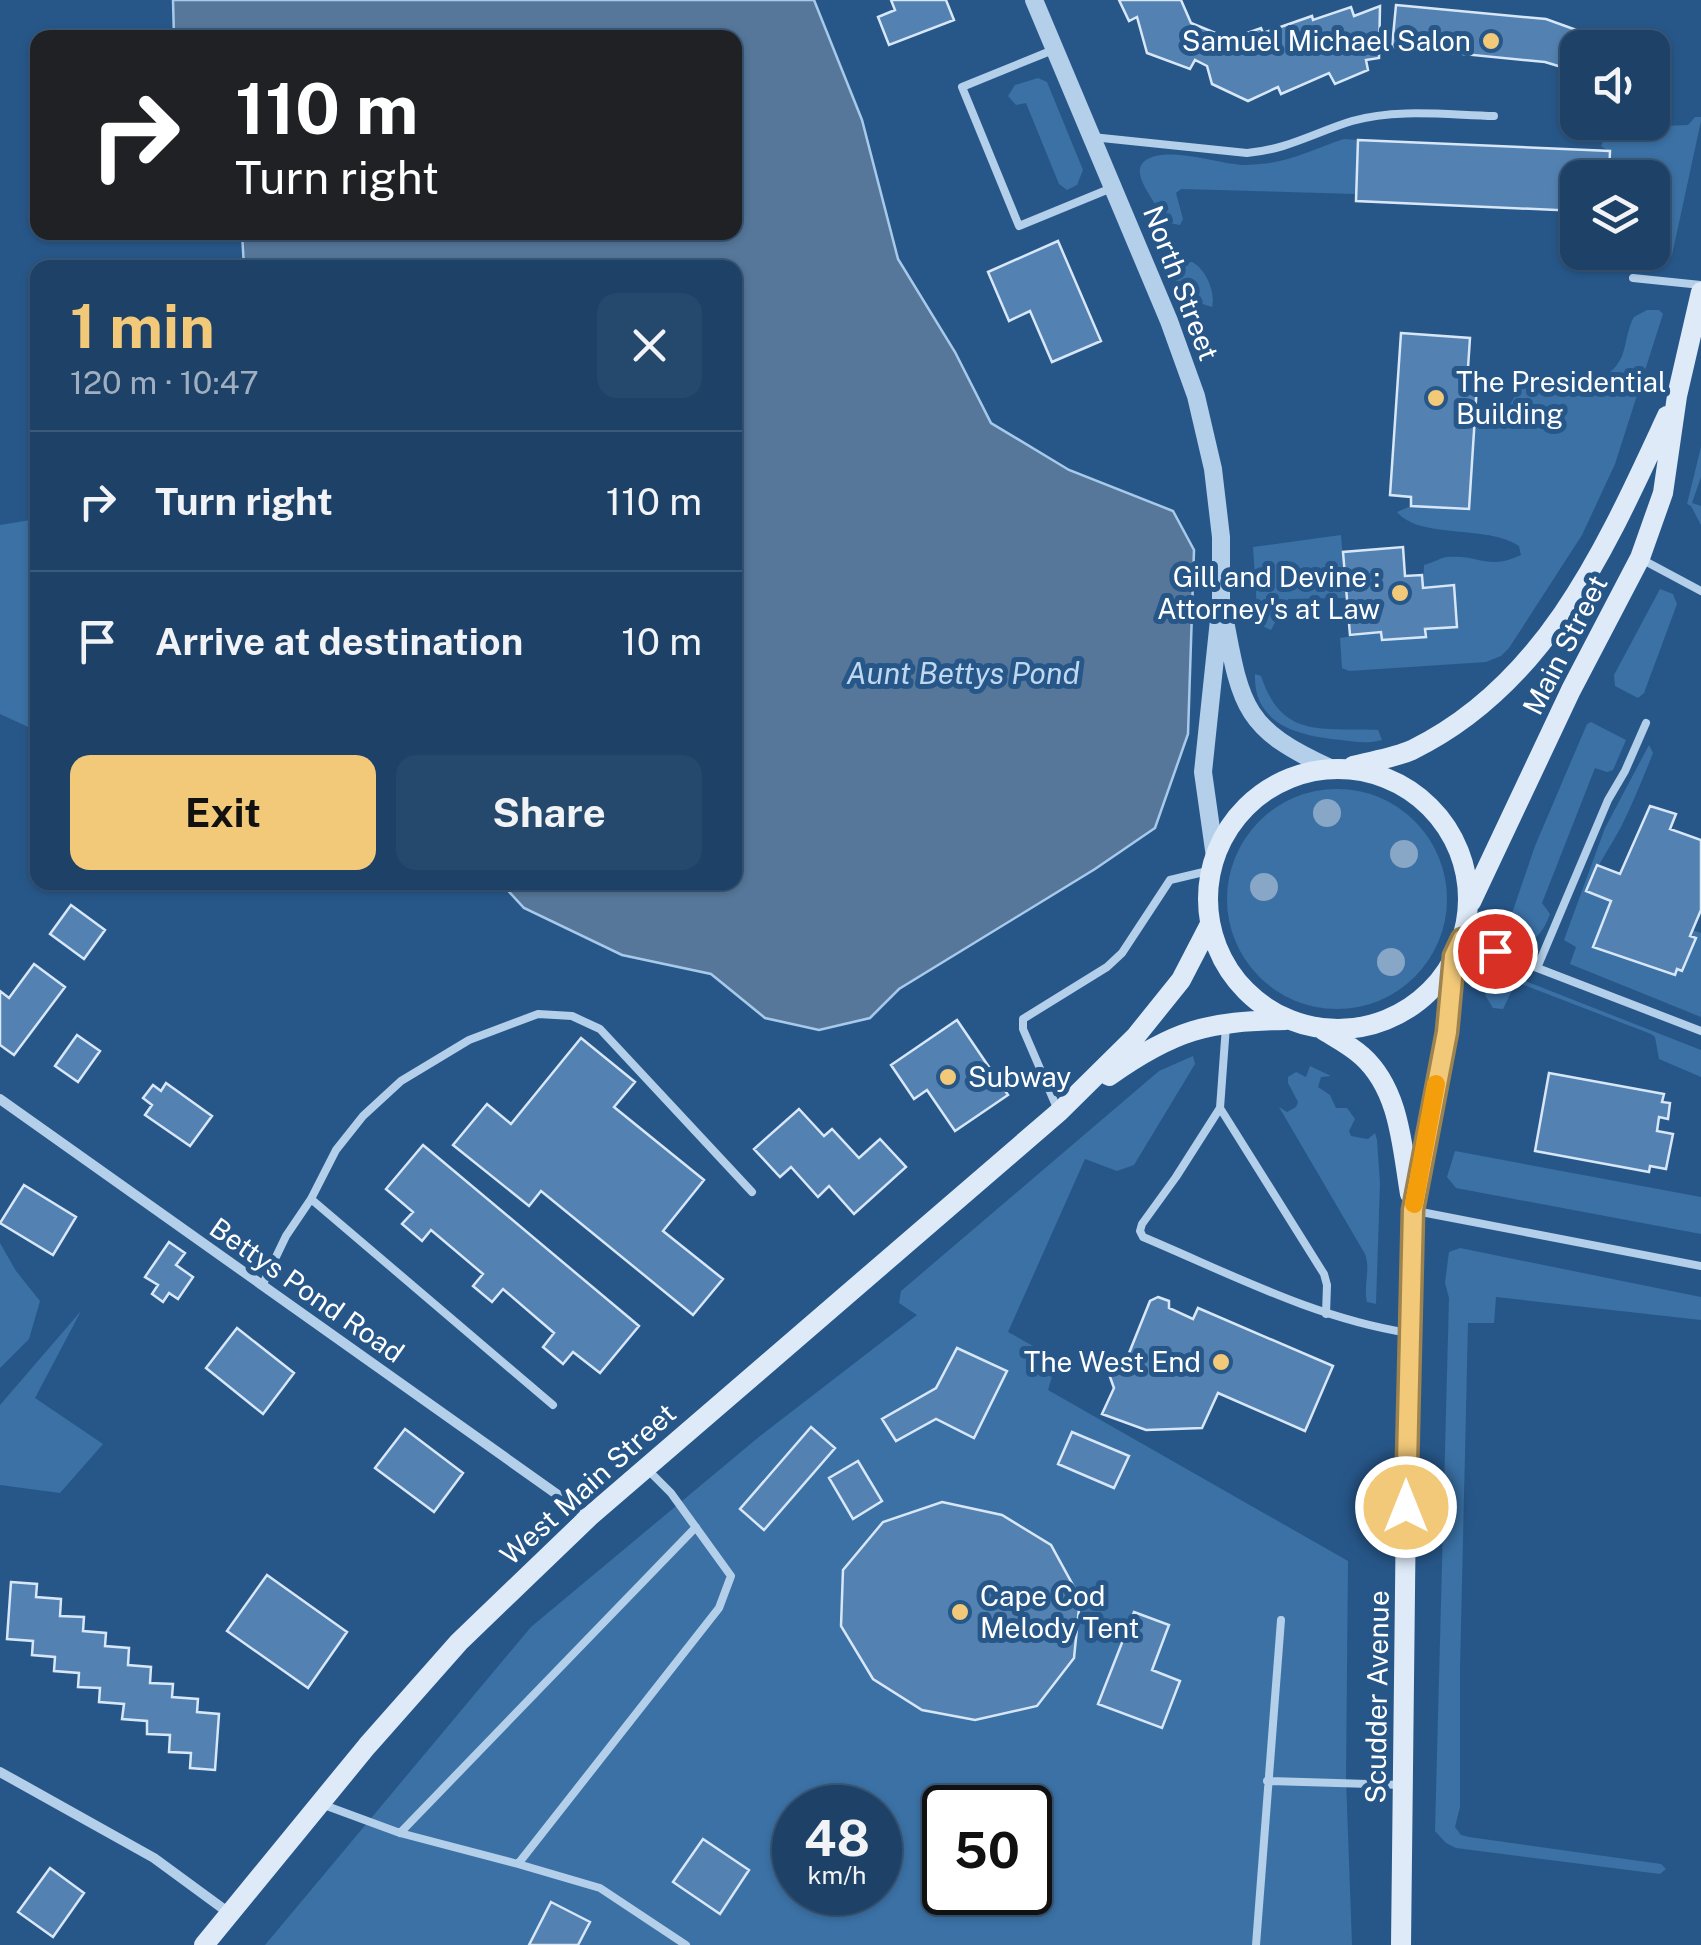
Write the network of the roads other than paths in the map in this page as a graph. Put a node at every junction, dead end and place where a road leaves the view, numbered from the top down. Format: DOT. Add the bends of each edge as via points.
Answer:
graph roads {
  1 [pos="1034,0"];
  2 [pos="1055,49"];
  3 [pos="1494,116"];
  4 [pos="1092,137"];
  5 [pos="1114,187"];
  6 [pos="1633,278"];
  7 [pos="1701,288"];
  8 [pos="1676,396"];
  9 [pos="1640,558"];
  10 [pos="1701,591"];
  11 [pos="1221,601"];
  12 [pos="1646,723"];
  13 [pos="1338,768"];
  14 [pos="1213,863"];
  15 [pos="1468,908"];
  16 [pos="1210,924"];
  17 [pos="1458,947"];
  18 [pos="1537,968"];
  19 [pos="1288,1020"];
  20 [pos="1226,1021"];
  21 [pos="1322,1028"];
  22 [pos="1701,1031"];
  23 [pos="0,1099"];
  24 [pos="1220,1108"];
  25 [pos="1059,1112"];
  26 [pos="752,1192"];
  27 [pos="311,1200"];
  28 [pos="1413,1210"];
  29 [pos="1701,1266"];
  30 [pos="262,1286"];
  31 [pos="1326,1314"];
  32 [pos="1410,1333"];
  33 [pos="554,1405"];
  34 [pos="646,1468"];
  35 [pos="589,1516"];
  36 [pos="696,1527"];
  37 [pos="1281,1620"];
  38 [pos="0,1772"];
  39 [pos="1267,1781"];
  40 [pos="1404,1786"];
  41 [pos="320,1804"];
  42 [pos="400,1833"];
  43 [pos="518,1864"];
  44 [pos="228,1913"];
  45 [pos="204,1945"];
  46 [pos="686,1945"];
  47 [pos="1256,1945"];
  48 [pos="1401,1945"];
  1 -- 2 [label="street, North Street"];
  2 -- 4 [label="street, North Street"];
  2 -- 5 [label="lane" via="962,88 1019,226"];
  3 -- 4 [label="lane" via="1354,120 1270,152"];
  4 -- 5 [label="street, North Street"];
  5 -- 11 [label="street, North Street" via="1205,432 1219,503"];
  6 -- 7 [label="lane"];
  7 -- 8 [label="main road, Main Street"];
  8 -- 9 [label="main road, Main Street" via="1663,493"];
  8 -- 13 [label="main road, Main Street" via="1604,546 1526,666 1486,702 1408,752"];
  9 -- 10 [label="lane"];
  9 -- 15 [label="main road, Main Street"];
  11 -- 13 [label="street, North Street" via="1237,684 1250,714 1293,752"];
  11 -- 14 [label="street, North Street" via="1203,772"];
  12 -- 18 [label="lane"];
  13 -- 14 [label="main road" via="1300,774 1247,805"];
  13 -- 15 [label="main road" via="1387,777 1437,813 1465,867"];
  14 -- 16 [label="main road"];
  14 -- 25 [label="lane" via="1170,880 1122,954 1023,1020"];
  15 -- 17 [label="main road"];
  16 -- 19 [label="main road" via="1246,992"];
  16 -- 25 [label="main road, West Main Street" via="1180,980 1136,1036"];
  17 -- 18 [label="lane"];
  17 -- 21 [label="main road" via="1429,992 1401,1013 1368,1026"];
  17 -- 28 [label="main road, Scudder Avenue"];
  18 -- 22 [label="lane"];
  19 -- 20 [label="main road, West Main Street"];
  19 -- 21 [label="main road"];
  20 -- 24 [label="lane"];
  20 -- 25 [label="main road, West Main Street" via="1163,1042"];
  21 -- 28 [label="main road, Scudder Avenue" via="1379,1076 1399,1124"];
  23 -- 30 [label="street, Bettys Pond Road"];
  24 -- 31 [label="lane" via="1324,1274"];
  24 -- 31 [label="lane" via="1140,1231 1143,1237"];
  25 -- 34 [label="main road, West Main Street"];
  26 -- 27 [label="lane" via="600,1029 572,1016 538,1014 469,1040 402,1081 336,1150"];
  27 -- 30 [label="lane"];
  27 -- 33 [label="lane"];
  28 -- 29 [label="lane"];
  28 -- 32 [label="main road, Scudder Avenue"];
  30 -- 35 [label="street, Bettys Pond Road"];
  31 -- 32 [label="lane"];
  32 -- 40 [label="main road, Scudder Avenue"];
  34 -- 35 [label="main road, West Main Street"];
  34 -- 36 [label="lane"];
  35 -- 41 [label="main road, West Main Street" via="459,1642"];
  36 -- 42 [label="lane"];
  36 -- 43 [label="lane" via="732,1576 719,1608"];
  37 -- 39 [label="lane"];
  38 -- 44 [label="street" via="154,1858"];
  39 -- 40 [label="lane"];
  39 -- 47 [label="lane"];
  40 -- 48 [label="main road, Scudder Avenue"];
  41 -- 42 [label="lane"];
  41 -- 44 [label="main road, West Main Street"];
  42 -- 43 [label="lane"];
  43 -- 46 [label="lane" via="600,1888"];
  44 -- 45 [label="main road, West Main Street"];
}
